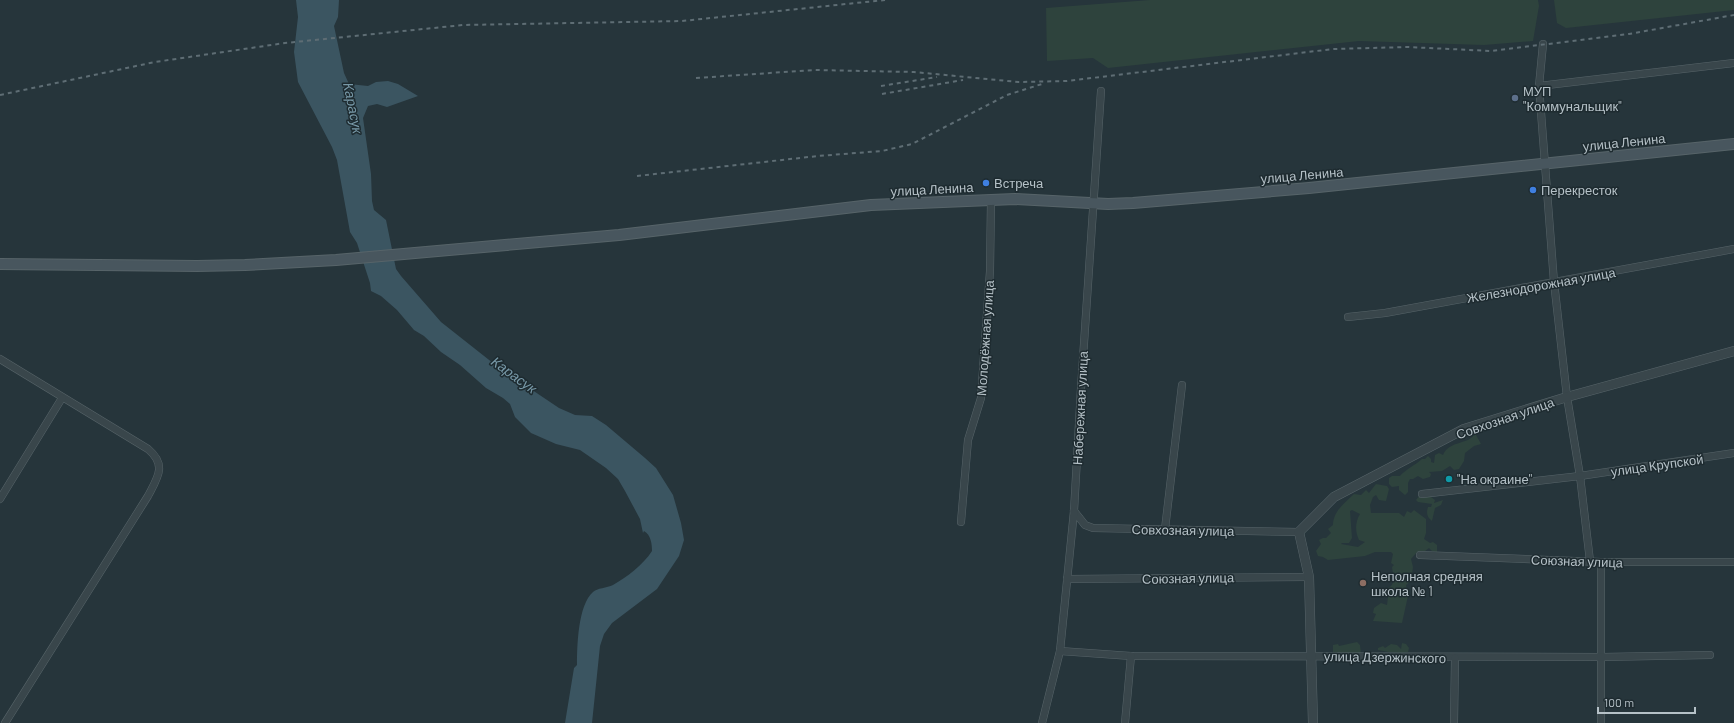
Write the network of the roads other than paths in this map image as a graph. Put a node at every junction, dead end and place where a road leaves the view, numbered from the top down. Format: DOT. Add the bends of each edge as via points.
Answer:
graph roads {
  1 [pos="1544,44"];
  2 [pos="1734,63"];
  3 [pos="1539,86"];
  4 [pos="1101,91"];
  5 [pos="1734,144"];
  6 [pos="1545,164"];
  7 [pos="991,200"];
  8 [pos="1094,203"];
  9 [pos="1734,249"];
  10 [pos="0,264"];
  11 [pos="1554,282"];
  12 [pos="1348,317"];
  13 [pos="1734,351"];
  14 [pos="0,359"];
  15 [pos="1182,385"];
  16 [pos="1567,397"];
  17 [pos="62,398"];
  18 [pos="1734,454"];
  19 [pos="1580,476"];
  20 [pos="1422,494"];
  21 [pos="0,499"];
  22 [pos="1074,510"];
  23 [pos="961,522"];
  24 [pos="1165,529"];
  25 [pos="1299,532"];
  26 [pos="1420,555"];
  27 [pos="1590,561"];
  28 [pos="1601,562"];
  29 [pos="1734,562"];
  30 [pos="1310,577"];
  31 [pos="1067,579"];
  32 [pos="1060,651"];
  33 [pos="1710,655"];
  34 [pos="1131,656"];
  35 [pos="1312,656"];
  36 [pos="1602,657"];
  37 [pos="1456,658"];
  38 [pos="5,723"];
  39 [pos="1042,723"];
  40 [pos="1125,723"];
  41 [pos="1314,723"];
  42 [pos="1454,723"];
  43 [pos="1601,723"];
  1 -- 3 [label="street"];
  2 -- 3 [label="street"];
  3 -- 6 [label="street"];
  4 -- 8 [label="street, Набережная улица"];
  5 -- 6 [label="main road, улица Ленина"];
  6 -- 8 [label="main road, улица Ленина" via="1171,200"];
  6 -- 11 [label="street"];
  7 -- 8 [label="main road, улица Ленина" via="1033,199"];
  7 -- 10 [label="main road, улица Ленина" via="871,205 615,236 336,260 197,266"];
  7 -- 23 [label="street, Молодёжная улица" via="990,271 981,398 968,440"];
  8 -- 22 [label="street, Набережная улица"];
  9 -- 11 [label="street, Железнодорожная улица"];
  11 -- 12 [label="street, Железнодорожная улица" via="1385,313"];
  11 -- 16 [label="street"];
  13 -- 16 [label="street, Совхозная улица"];
  14 -- 17 [label="street"];
  15 -- 24 [label="street"];
  16 -- 19 [label="street"];
  16 -- 25 [label="street, Совхозная улица" via="1464,429 1334,497"];
  17 -- 21 [label="street"];
  17 -- 38 [label="street" via="148,449 158,461 160,468 148,496"];
  18 -- 19 [label="street, улица Крупской"];
  19 -- 20 [label="street, улица Крупской"];
  19 -- 27 [label="street"];
  22 -- 24 [label="street, Совхозная улица" via="1084,525 1093,528"];
  22 -- 31 [label="street, Набережная улица"];
  24 -- 25 [label="street, Совхозная улица"];
  25 -- 30 [label="street"];
  26 -- 27 [label="street, Союзная улица"];
  27 -- 28 [label="street, Союзная улица"];
  28 -- 29 [label="street, Союзная улица"];
  28 -- 36 [label="street"];
  30 -- 31 [label="street, Союзная улица"];
  30 -- 35 [label="street"];
  31 -- 32 [label="street, Набережная улица"];
  32 -- 34 [label="street, улица Дзержинского"];
  32 -- 39 [label="street, Набережная улица"];
  33 -- 36 [label="street, улица Дзержинского"];
  34 -- 35 [label="street, улица Дзержинского"];
  34 -- 40 [label="street"];
  35 -- 37 [label="street, улица Дзержинского"];
  35 -- 41 [label="street"];
  36 -- 37 [label="street, улица Дзержинского"];
  36 -- 43 [label="street"];
  37 -- 42 [label="street"];
}
